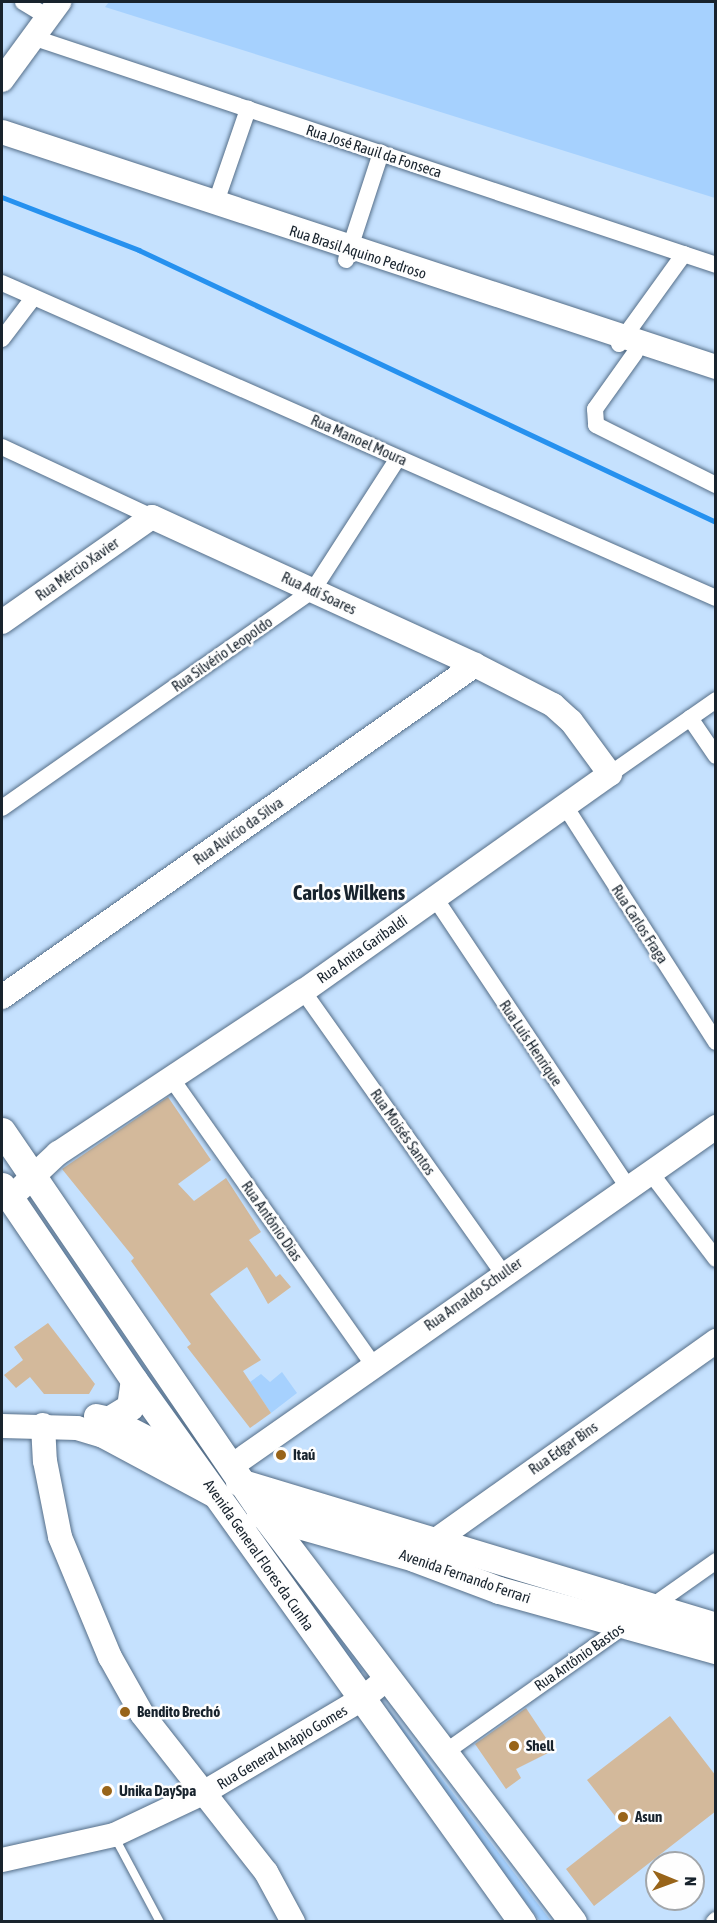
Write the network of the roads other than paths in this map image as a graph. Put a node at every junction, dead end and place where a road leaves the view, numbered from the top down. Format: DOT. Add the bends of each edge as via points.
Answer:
graph roads {
  1 [pos="22,2"];
  2 [pos="53,9"];
  3 [pos="32,37"];
  4 [pos="2,80"];
  5 [pos="248,109"];
  6 [pos="2,132"];
  7 [pos="2,148"];
  8 [pos="381,153"];
  9 [pos="215,205"];
  10 [pos="684,254"];
  11 [pos="348,255"];
  12 [pos="713,260"];
  13 [pos="2,283"];
  14 [pos="33,298"];
  15 [pos="2,339"];
  16 [pos="625,345"];
  17 [pos="716,367"];
  18 [pos="716,378"];
  19 [pos="2,447"];
  20 [pos="398,458"];
  21 [pos="716,484"];
  22 [pos="152,517"];
  23 [pos="313,590"];
  24 [pos="716,598"];
  25 [pos="2,622"];
  26 [pos="475,665"];
  27 [pos="716,700"];
  28 [pos="690,718"];
  29 [pos="716,756"];
  30 [pos="610,774"];
  31 [pos="565,806"];
  32 [pos="2,808"];
  33 [pos="435,898"];
  34 [pos="303,991"];
  35 [pos="2,997"];
  36 [pos="716,1042"];
  37 [pos="171,1078"];
  38 [pos="716,1127"];
  39 [pos="2,1131"];
  40 [pos="650,1172"];
  41 [pos="32,1175"];
  42 [pos="628,1187"];
  43 [pos="6,1192"];
  44 [pos="716,1259"];
  45 [pos="503,1273"];
  46 [pos="716,1341"];
  47 [pos="373,1364"];
  48 [pos="134,1380"];
  49 [pos="2,1409"];
  50 [pos="110,1419"];
  51 [pos="43,1425"];
  52 [pos="2,1426"];
  53 [pos="194,1462"];
  54 [pos="239,1475"];
  55 [pos="217,1497"];
  56 [pos="264,1515"];
  57 [pos="423,1549"];
  58 [pos="716,1561"];
  59 [pos="650,1608"];
  60 [pos="623,1626"];
  61 [pos="716,1626"];
  62 [pos="716,1650"];
  63 [pos="387,1679"];
  64 [pos="362,1700"];
  65 [pos="444,1753"];
  66 [pos="203,1793"];
  67 [pos="114,1835"];
  68 [pos="2,1860"];
  69 [pos="160,1922"];
  70 [pos="293,1922"];
  71 [pos="522,1922"];
  72 [pos="573,1922"];
  1 -- 2 [label="street"];
  2 -- 3 [label="street"];
  3 -- 4 [label="street"];
  3 -- 5 [label="street, Rua José Rauil da Fonseca"];
  5 -- 8 [label="street, Rua José Rauil da Fonseca"];
  5 -- 9 [label="street"];
  6 -- 9 [label="street, Rua Brasil Aquino Pedroso"];
  7 -- 11 [label="street, Rua Brasil Aquino Pedroso"];
  8 -- 10 [label="street, Rua José Rauil da Fonseca"];
  8 -- 11 [label="street"];
  9 -- 11 [label="street, Rua Brasil Aquino Pedroso"];
  10 -- 12 [label="street, Rua José Rauil da Fonseca"];
  10 -- 16 [label="street"];
  11 -- 16 [label="street, Rua Brasil Aquino Pedroso"];
  13 -- 14 [label="street, Rua Manoel Moura"];
  14 -- 15 [label="street"];
  14 -- 20 [label="street, Rua Manoel Moura"];
  16 -- 17 [label="street, Rua Brasil Aquino Pedroso"];
  16 -- 18 [label="street, Rua Brasil Aquino Pedroso"];
  16 -- 21 [label="street" via="595,409 596,425"];
  19 -- 22 [label="street, Rua Adi Soares"];
  20 -- 23 [label="street, Rua Silvério Leopoldo"];
  20 -- 24 [label="street, Rua Manoel Moura"];
  22 -- 23 [label="street, Rua Adi Soares"];
  22 -- 25 [label="street, Rua Mércio Xavier"];
  23 -- 26 [label="street, Rua Adi Soares"];
  23 -- 32 [label="street, Rua Silvério Leopoldo"];
  26 -- 30 [label="street, Rua Adi Soares" via="562,712"];
  26 -- 35 [label="street, Rua Alvício da Silva"];
  27 -- 28 [label="street, Rua Anita Garibaldi"];
  28 -- 29 [label="street"];
  28 -- 30 [label="street, Rua Anita Garibaldi"];
  30 -- 31 [label="street, Rua Anita Garibaldi"];
  31 -- 33 [label="street, Rua Anita Garibaldi"];
  31 -- 36 [label="street, Rua Carlos Fraga"];
  33 -- 34 [label="street, Rua Anita Garibaldi"];
  33 -- 42 [label="street, Rua Luís Henrique"];
  34 -- 37 [label="street, Rua Anita Garibaldi"];
  34 -- 45 [label="street, Rua Moisés Santos"];
  37 -- 41 [label="street, Rua Anita Garibaldi" via="58,1153"];
  37 -- 47 [label="street, Rua Antônio Dias"];
  38 -- 40 [label="street, Rua Arnaldo Schuller"];
  39 -- 41 [label="main road, Avenida General Flores da Cunha"];
  40 -- 42 [label="street, Rua Arnaldo Schuller"];
  40 -- 44 [label="street"];
  41 -- 43 [label="street, Rua Anita Garibaldi"];
  41 -- 54 [label="main road, Avenida General Flores da Cunha"];
  42 -- 45 [label="street, Rua Arnaldo Schuller"];
  43 -- 48 [label="main road, Avenida General Flores da Cunha"];
  45 -- 47 [label="street, Rua Arnaldo Schuller"];
  46 -- 57 [label="street, Rua Edgar Bins"];
  47 -- 54 [label="street, Rua Arnaldo Schuller"];
  48 -- 50 [label="main road" via="130,1407"];
  48 -- 53 [label="main road, Avenida General Flores da Cunha"];
  49 -- 50 [label="street" via="63,1411"];
  50 -- 53 [label="street"];
  51 -- 52 [label="street"];
  51 -- 55 [label="street" via="77,1428 103,1436"];
  51 -- 66 [label="street" via="45,1461 60,1537 83,1598 142,1714"];
  53 -- 54 [label="main road, Avenida Fernando Ferrari"];
  53 -- 55 [label="main road, Avenida General Flores da Cunha"];
  54 -- 56 [label="main road, Avenida General Flores da Cunha"];
  54 -- 57 [label="main road, Avenida Fernando Ferrari"];
  55 -- 56 [label="main road, Avenida Fernando Ferrari"];
  55 -- 64 [label="main road, Avenida General Flores da Cunha"];
  56 -- 57 [label="main road, Avenida Fernando Ferrari"];
  56 -- 63 [label="main road, Avenida General Flores da Cunha"];
  57 -- 59 [label="main road, Avenida Fernando Ferrari"];
  57 -- 60 [label="main road, Avenida Fernando Ferrari" via="499,1590"];
  58 -- 59 [label="street, Rua Antônio Bastos"];
  59 -- 60 [label="street, Rua Antônio Bastos"];
  59 -- 61 [label="main road, Avenida Fernando Ferrari"];
  60 -- 62 [label="main road, Avenida Fernando Ferrari"];
  60 -- 65 [label="street, Rua Antônio Bastos"];
  63 -- 64 [label="street, Rua General Anápio Gomes"];
  63 -- 65 [label="main road, Avenida General Flores da Cunha"];
  64 -- 66 [label="street, Rua General Anápio Gomes"];
  64 -- 71 [label="main road, Avenida General Flores da Cunha"];
  65 -- 72 [label="main road, Avenida General Flores da Cunha"];
  66 -- 67 [label="street, Rua General Anápio Gomes"];
  66 -- 70 [label="street" via="266,1872"];
  67 -- 68 [label="street, Rua General Anápio Gomes"];
  67 -- 69 [label="lane"];
}
